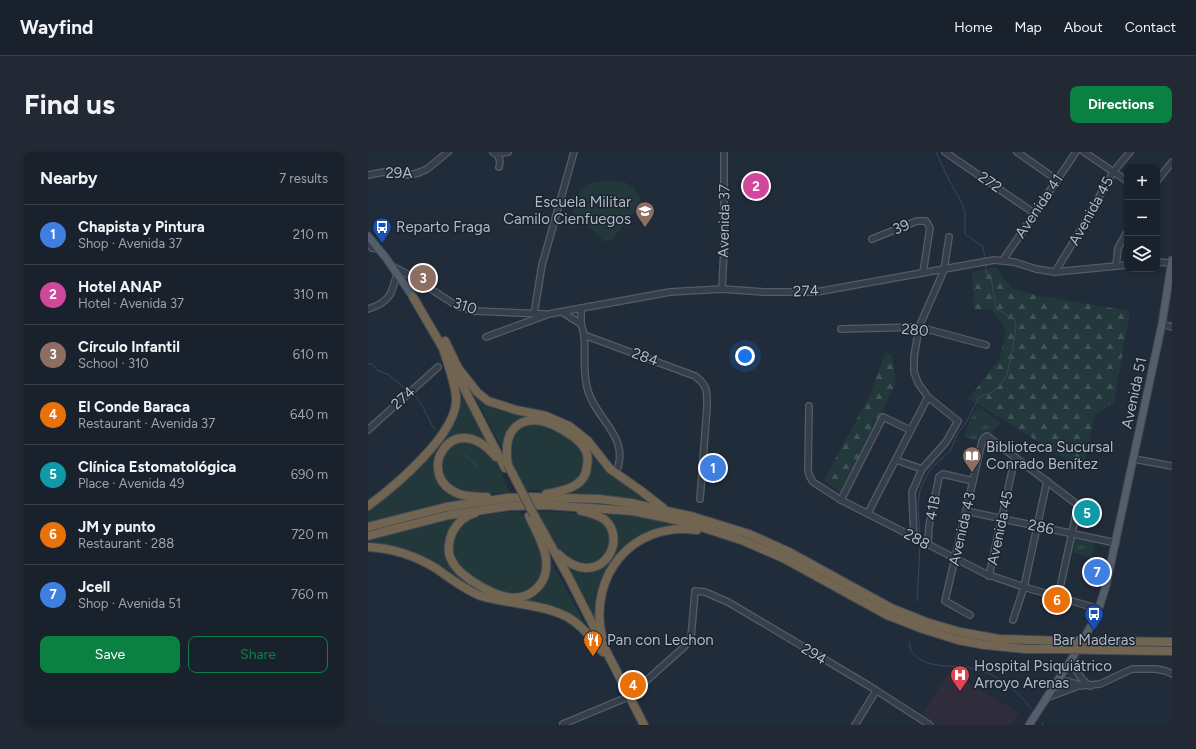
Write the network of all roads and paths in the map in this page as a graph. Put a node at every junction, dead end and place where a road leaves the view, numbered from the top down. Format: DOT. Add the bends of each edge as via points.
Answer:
graph roads {
  1 [pos="448,152"];
  2 [pos="508,152"];
  3 [pos="574,152"];
  4 [pos="724,152"];
  5 [pos="946,152"];
  6 [pos="1017,152"];
  7 [pos="1076,152"];
  8 [pos="1084,152"];
  9 [pos="1130,152"];
  10 [pos="495,153"];
  11 [pos="1172,162"];
  12 [pos="499,167"];
  13 [pos="1113,172"];
  14 [pos="368,175"];
  15 [pos="1160,177"];
  16 [pos="1124,179"];
  17 [pos="1057,180"];
  18 [pos="1034,213"];
  19 [pos="368,236"];
  20 [pos="1125,236"];
  21 [pos="949,237"];
  22 [pos="872,239"];
  23 [pos="368,243"];
  24 [pos="379,250"];
  25 [pos="1002,260"];
  26 [pos="1172,261"];
  27 [pos="1160,262"];
  28 [pos="1124,265"];
  29 [pos="391,266"];
  30 [pos="1116,266"];
  31 [pos="944,270"];
  32 [pos="1055,272"];
  33 [pos="397,273"];
  34 [pos="923,273"];
  35 [pos="722,289"];
  36 [pos="414,297"];
  37 [pos="581,308"];
  38 [pos="368,309"];
  39 [pos="562,312"];
  40 [pos="534,314"];
  41 [pos="549,314"];
  42 [pos="582,324"];
  43 [pos="1162,324"];
  44 [pos="1172,327"];
  45 [pos="919,328"];
  46 [pos="841,329"];
  47 [pos="584,335"];
  48 [pos="486,337"];
  49 [pos="442,345"];
  50 [pos="986,345"];
  51 [pos="438,367"];
  52 [pos="458,368"];
  53 [pos="928,397"];
  54 [pos="809,406"];
  55 [pos="368,430"];
  56 [pos="910,430"];
  57 [pos="1016,457"];
  58 [pos="1134,459"];
  59 [pos="896,460"];
  60 [pos="1172,466"];
  61 [pos="507,467"];
  62 [pos="922,469"];
  63 [pos="616,473"];
  64 [pos="973,481"];
  65 [pos="1047,481"];
  66 [pos="530,497"];
  67 [pos="700,499"];
  68 [pos="841,500"];
  69 [pos="508,502"];
  70 [pos="546,505"];
  71 [pos="368,506"];
  72 [pos="665,510"];
  73 [pos="966,511"];
  74 [pos="868,513"];
  75 [pos="531,515"];
  76 [pos="1002,518"];
  77 [pos="1038,526"];
  78 [pos="368,527"];
  79 [pos="1072,533"];
  80 [pos="368,536"];
  81 [pos="914,537"];
  82 [pos="744,541"];
  83 [pos="925,543"];
  84 [pos="1116,543"];
  85 [pos="368,547"];
  86 [pos="554,551"];
  87 [pos="955,559"];
  88 [pos="989,576"];
  89 [pos="1024,587"];
  90 [pos="1058,597"];
  91 [pos="1099,608"];
  92 [pos="970,615"];
  93 [pos="1013,620"];
  94 [pos="1104,641"];
  95 [pos="1172,642"];
  96 [pos="1062,645"];
  97 [pos="604,650"];
  98 [pos="1105,650"];
  99 [pos="1172,651"];
  100 [pos="1072,657"];
  101 [pos="1172,674"];
  102 [pos="1058,679"];
  103 [pos="1090,686"];
  104 [pos="876,691"];
  105 [pos="627,698"];
  106 [pos="1045,698"];
  107 [pos="563,724"];
  108 [pos="640,725"];
  109 [pos="644,725"];
  110 [pos="855,725"];
  111 [pos="930,725"];
  112 [pos="1029,725"];
  1 -- 14 [label="street, 29A" via="418,173 409,175 384,172"];
  2 -- 10 [label="street"];
  3 -- 40 [label="street" via="542,265"];
  4 -- 35 [label="street, Avenida 37"];
  5 -- 18 [label="street, 272"];
  6 -- 17 [label="street"];
  7 -- 17 [label="street, Avenida 41"];
  8 -- 13 [label="street"];
  9 -- 13 [label="street, Avenida 45"];
  10 -- 12 [label="street" via="500,163"];
  11 -- 15 [label="street"];
  13 -- 16 [label="street"];
  13 -- 32 [label="street, Avenida 45"];
  17 -- 18 [label="street, Avenida 41"];
  18 -- 25 [label="street, Avenida 41"];
  19 -- 24 [label="main road"];
  20 -- 30 [label="street" via="1118,248"];
  21 -- 31 [label="street"];
  22 -- 34 [label="street, 39" via="916,221 926,221 930,228"];
  23 -- 24 [label="street" via="372,248"];
  24 -- 29 [label="main road"];
  25 -- 31 [label="street, 274" via="984,261"];
  25 -- 32 [label="street, 274"];
  26 -- 27 [label="street"];
  26 -- 43 [label="main road, Avenida 51"];
  28 -- 30 [label="street, 274"];
  29 -- 33 [label="main road"];
  29 -- 40 [label="street, 310" via="457,306 474,311"];
  30 -- 32 [label="street, 274"];
  31 -- 34 [label="street, 274"];
  31 -- 45 [label="street"];
  33 -- 36 [label="main road"];
  33 -- 38 [label="street" via="390,296 381,304"];
  34 -- 35 [label="street, 274" via="816,292"];
  35 -- 37 [label="street, 274" via="670,292"];
  36 -- 49 [label="highway"];
  36 -- 52 [label="highway" via="436,324"];
  37 -- 39 [label="street, 274"];
  37 -- 42 [label="street"];
  39 -- 41 [label="street, 274"];
  39 -- 42 [label="street"];
  40 -- 41 [label="street, 310"];
  41 -- 48 [label="street, 274"];
  42 -- 47 [label="street"];
  43 -- 44 [label="street"];
  43 -- 58 [label="main road, Avenida 51"];
  45 -- 46 [label="street, 280"];
  45 -- 50 [label="street, 280"];
  45 -- 53 [label="street" via="914,372"];
  47 -- 63 [label="street" via="588,390 612,430 620,450 620,463"];
  47 -- 67 [label="street, 284" via="695,376 704,382 707,394"];
  49 -- 61 [label="highway"];
  49 -- 71 [label="highway" via="456,397 455,410 446,429 422,459"];
  51 -- 55 [label="street, 274"];
  52 -- 61 [label="highway"];
  52 -- 63 [label="highway" via="477,392 488,401 546,416 569,426 588,441"];
  53 -- 56 [label="street"];
  53 -- 62 [label="street" via="958,420 946,442"];
  54 -- 68 [label="street, 288" via="810,477 813,482"];
  56 -- 59 [label="street"];
  56 -- 68 [label="street" via="883,417"];
  57 -- 64 [label="street, Avenida 43" via="987,436 982,442"];
  57 -- 65 [label="street"];
  57 -- 76 [label="street, Avenida 45"];
  58 -- 60 [label="street"];
  58 -- 84 [label="main road, Avenida 51"];
  59 -- 62 [label="street"];
  59 -- 74 [label="street"];
  61 -- 66 [label="highway" via="506,448 511,432 529,421 548,422 570,434 585,448 587,469 579,482 564,490"];
  61 -- 69 [label="highway" via="484,445 467,438 457,439 446,445 438,463 438,472 442,480 458,494"];
  61 -- 75 [label="highway"];
  62 -- 81 [label="street" via="912,492"];
  63 -- 72 [label="highway"];
  64 -- 73 [label="street, Avenida 43"];
  64 -- 83 [label="street, 41B" via="943,474 939,477"];
  65 -- 77 [label="street"];
  65 -- 79 [label="street" via="1078,505"];
  66 -- 69 [label="highway"];
  66 -- 72 [label="highway" via="599,499"];
  68 -- 74 [label="street, 288"];
  69 -- 70 [label="highway"];
  69 -- 75 [label="highway" via="464,518 457,524 449,543 450,558 455,566 480,586 503,597 516,598 535,590 545,576 546,558"];
  69 -- 78 [label="highway" via="446,507"];
  69 -- 80 [label="highway"];
  70 -- 82 [label="highway" via="633,511 686,522"];
  70 -- 86 [label="highway" via="595,515 604,519 613,533 614,541 609,555 600,564 590,568 576,567"];
  72 -- 96 [label="highway" via="749,534 789,552 890,608 926,622 960,632 999,639"];
  73 -- 76 [label="street, 286"];
  73 -- 87 [label="street, Avenida 43"];
  74 -- 81 [label="street, 288"];
  75 -- 86 [label="highway"];
  75 -- 97 [label="highway"];
  76 -- 77 [label="street, 286"];
  76 -- 88 [label="street, Avenida 45"];
  77 -- 79 [label="street, 286"];
  77 -- 89 [label="street"];
  79 -- 84 [label="street, 286"];
  79 -- 90 [label="street"];
  81 -- 83 [label="street, 288"];
  82 -- 96 [label="highway" via="785,559 887,615 923,629 985,645 1025,649"];
  82 -- 97 [label="highway" via="688,528 649,536 635,543 613,565 604,585 600,615"];
  83 -- 87 [label="street, 288"];
  84 -- 91 [label="main road, Avenida 51"];
  85 -- 97 [label="highway" via="406,554 482,596 561,614 574,621"];
  86 -- 97 [label="highway"];
  87 -- 88 [label="street, 288"];
  87 -- 92 [label="street, Avenida 43" via="945,601"];
  88 -- 89 [label="street, 288"];
  89 -- 90 [label="street, 288"];
  89 -- 93 [label="street"];
  90 -- 91 [label="street, 288"];
  91 -- 100 [label="main road, Avenida 51"];
  94 -- 95 [label="highway"];
  94 -- 96 [label="highway, bridge"];
  94 -- 98 [label="highway"];
  96 -- 98 [label="highway, bridge"];
  97 -- 105 [label="highway"];
  98 -- 99 [label="highway"];
  100 -- 102 [label="main road, Avenida 51"];
  100 -- 103 [label="street" via="1079,676"];
  101 -- 103 [label="street" via="1156,669 1136,668 1107,682"];
  102 -- 103 [label="street" via="1076,685"];
  102 -- 106 [label="main road, Avenida 51"];
  103 -- 106 [label="street" via="1072,688"];
  104 -- 105 [label="street, 294" via="728,602 705,592 694,591 691,638"];
  104 -- 110 [label="street"];
  104 -- 111 [label="street, 294"];
  105 -- 107 [label="street"];
  105 -- 108 [label="highway"];
  105 -- 109 [label="highway"];
  106 -- 112 [label="main road, Avenida 51"];
}
